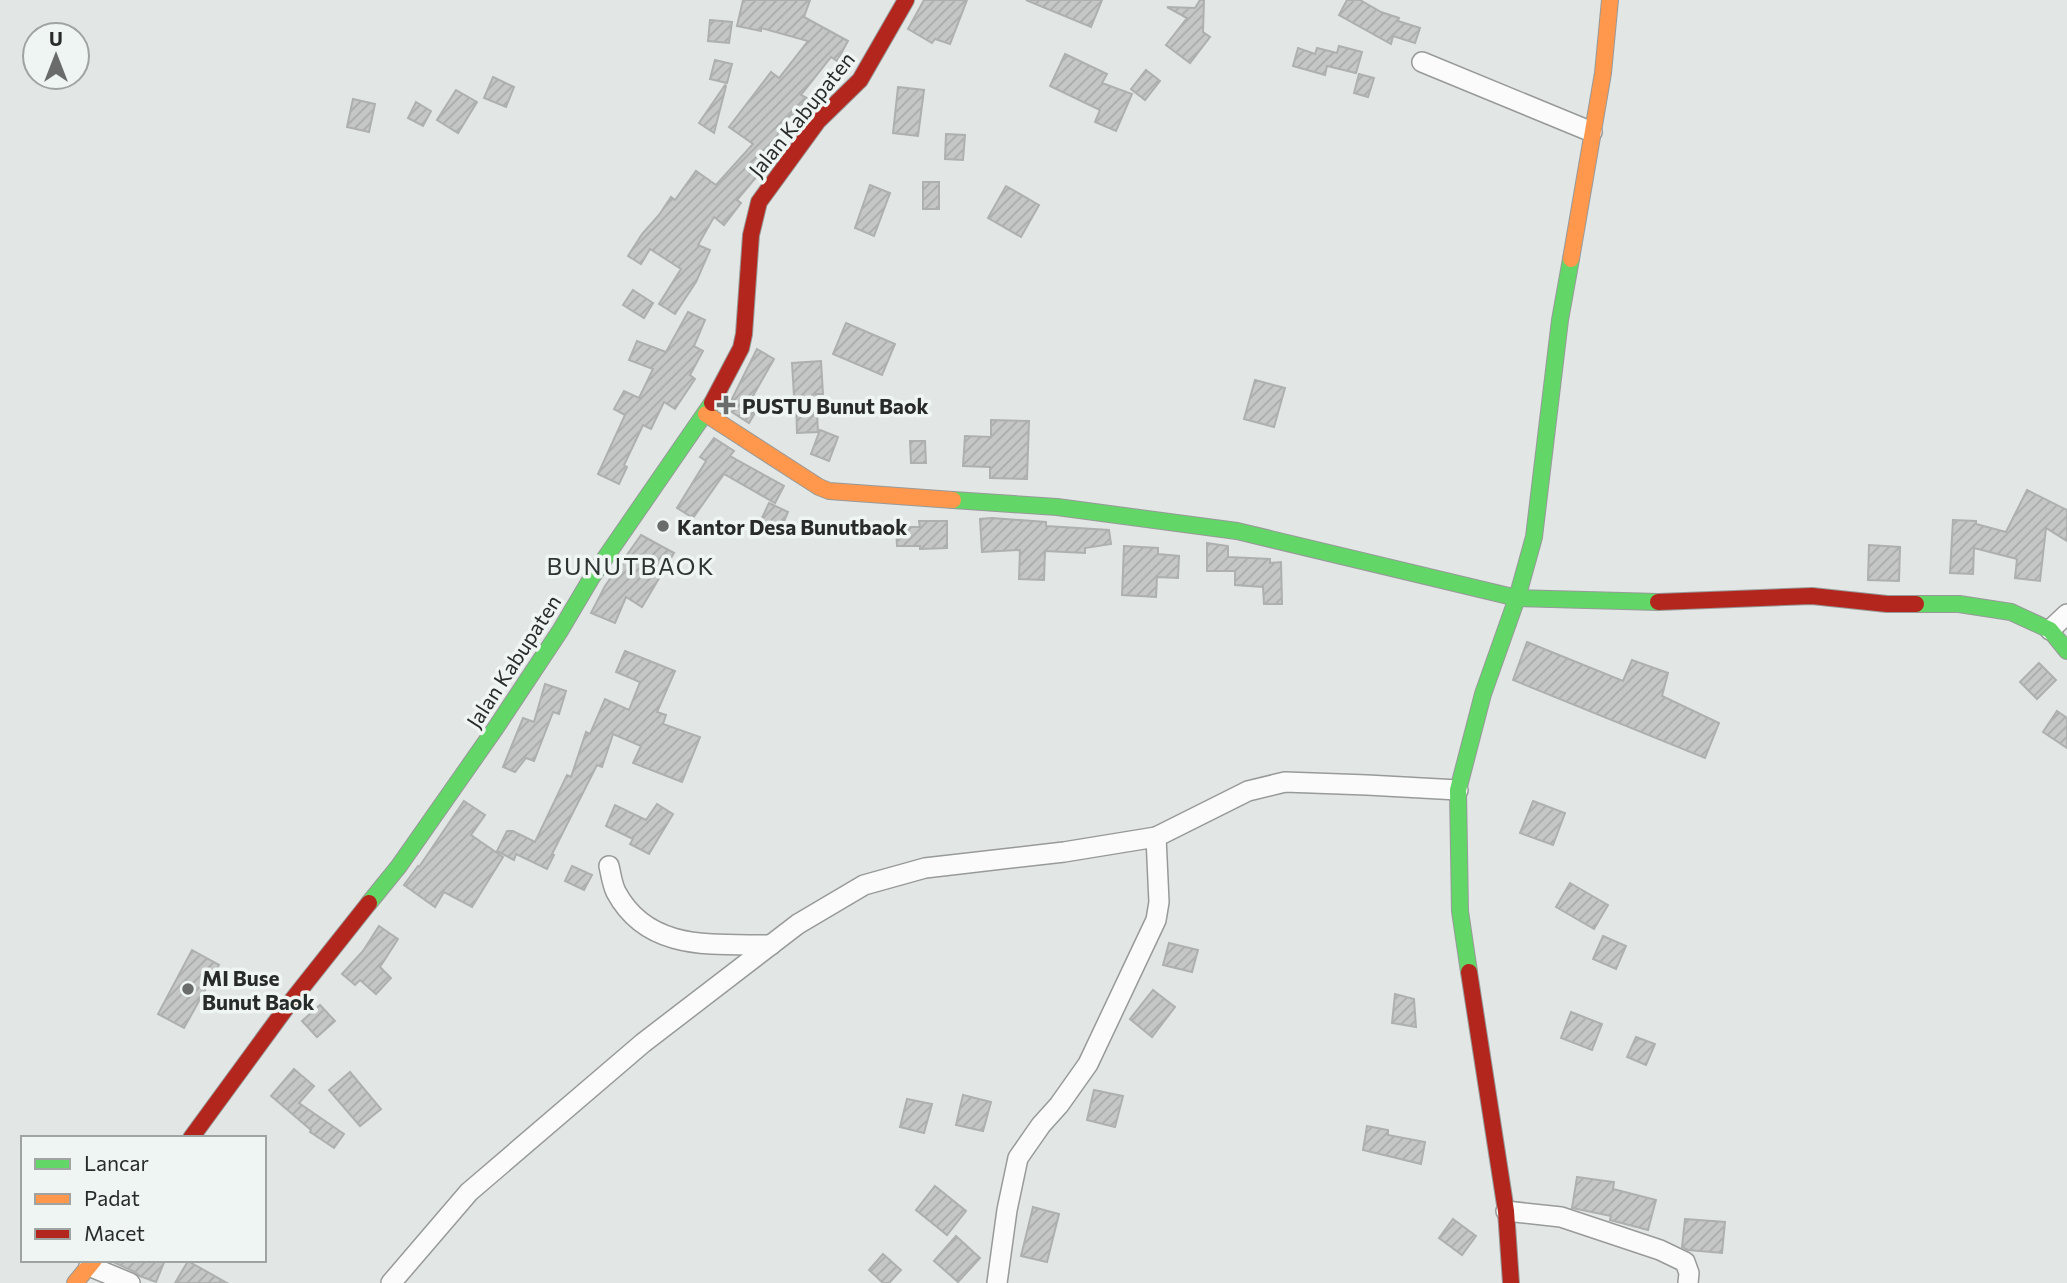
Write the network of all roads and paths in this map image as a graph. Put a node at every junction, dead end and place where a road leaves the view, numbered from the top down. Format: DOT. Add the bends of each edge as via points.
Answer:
graph roads {
  1 [pos="906,0"];
  2 [pos="1609,0"];
  3 [pos="1422,62"];
  4 [pos="1592,132"];
  5 [pos="706,414"];
  6 [pos="1517,598"];
  7 [pos="2067,614"];
  8 [pos="2050,630"];
  9 [pos="2067,652"];
  10 [pos="1458,790"];
  11 [pos="1156,837"];
  12 [pos="608,866"];
  13 [pos="771,945"];
  14 [pos="192,1136"];
  15 [pos="1506,1211"];
  16 [pos="92,1263"];
  17 [pos="75,1283"];
  18 [pos="130,1283"];
  19 [pos="391,1283"];
  20 [pos="997,1283"];
  21 [pos="1511,1283"];
  22 [pos="1688,1283"];
  1 -- 5 [label="street, Jalan Kabupaten" via="860,80 818,121 759,202 751,235 741,348"];
  2 -- 4 [label="street"];
  3 -- 4 [label="street"];
  4 -- 6 [label="street" via="1560,320 1534,537"];
  5 -- 6 [label="street" via="829,491 1057,507 1237,531"];
  5 -- 14 [label="street, Jalan Kabupaten" via="399,866 289,1004"];
  6 -- 8 [label="street" via="1663,602 1812,596 1888,604 1959,604 2011,612"];
  6 -- 10 [label="street" via="1483,694"];
  7 -- 8 [label="street"];
  8 -- 9 [label="street"];
  10 -- 11 [label="street" via="1284,782 1248,791"];
  10 -- 15 [label="street" via="1460,911"];
  11 -- 13 [label="street" via="925,868 864,885"];
  11 -- 20 [label="street" via="1156,920 1088,1064 1018,1158"];
  12 -- 13 [label="street" via="615,890 629,912 653,931 687,943"];
  13 -- 19 [label="street" via="643,1043 469,1192"];
  15 -- 21 [label="street"];
  15 -- 22 [label="street" via="1560,1217 1660,1250 1685,1262"];
  16 -- 17 [label="street"];
  16 -- 18 [label="street"];
}
